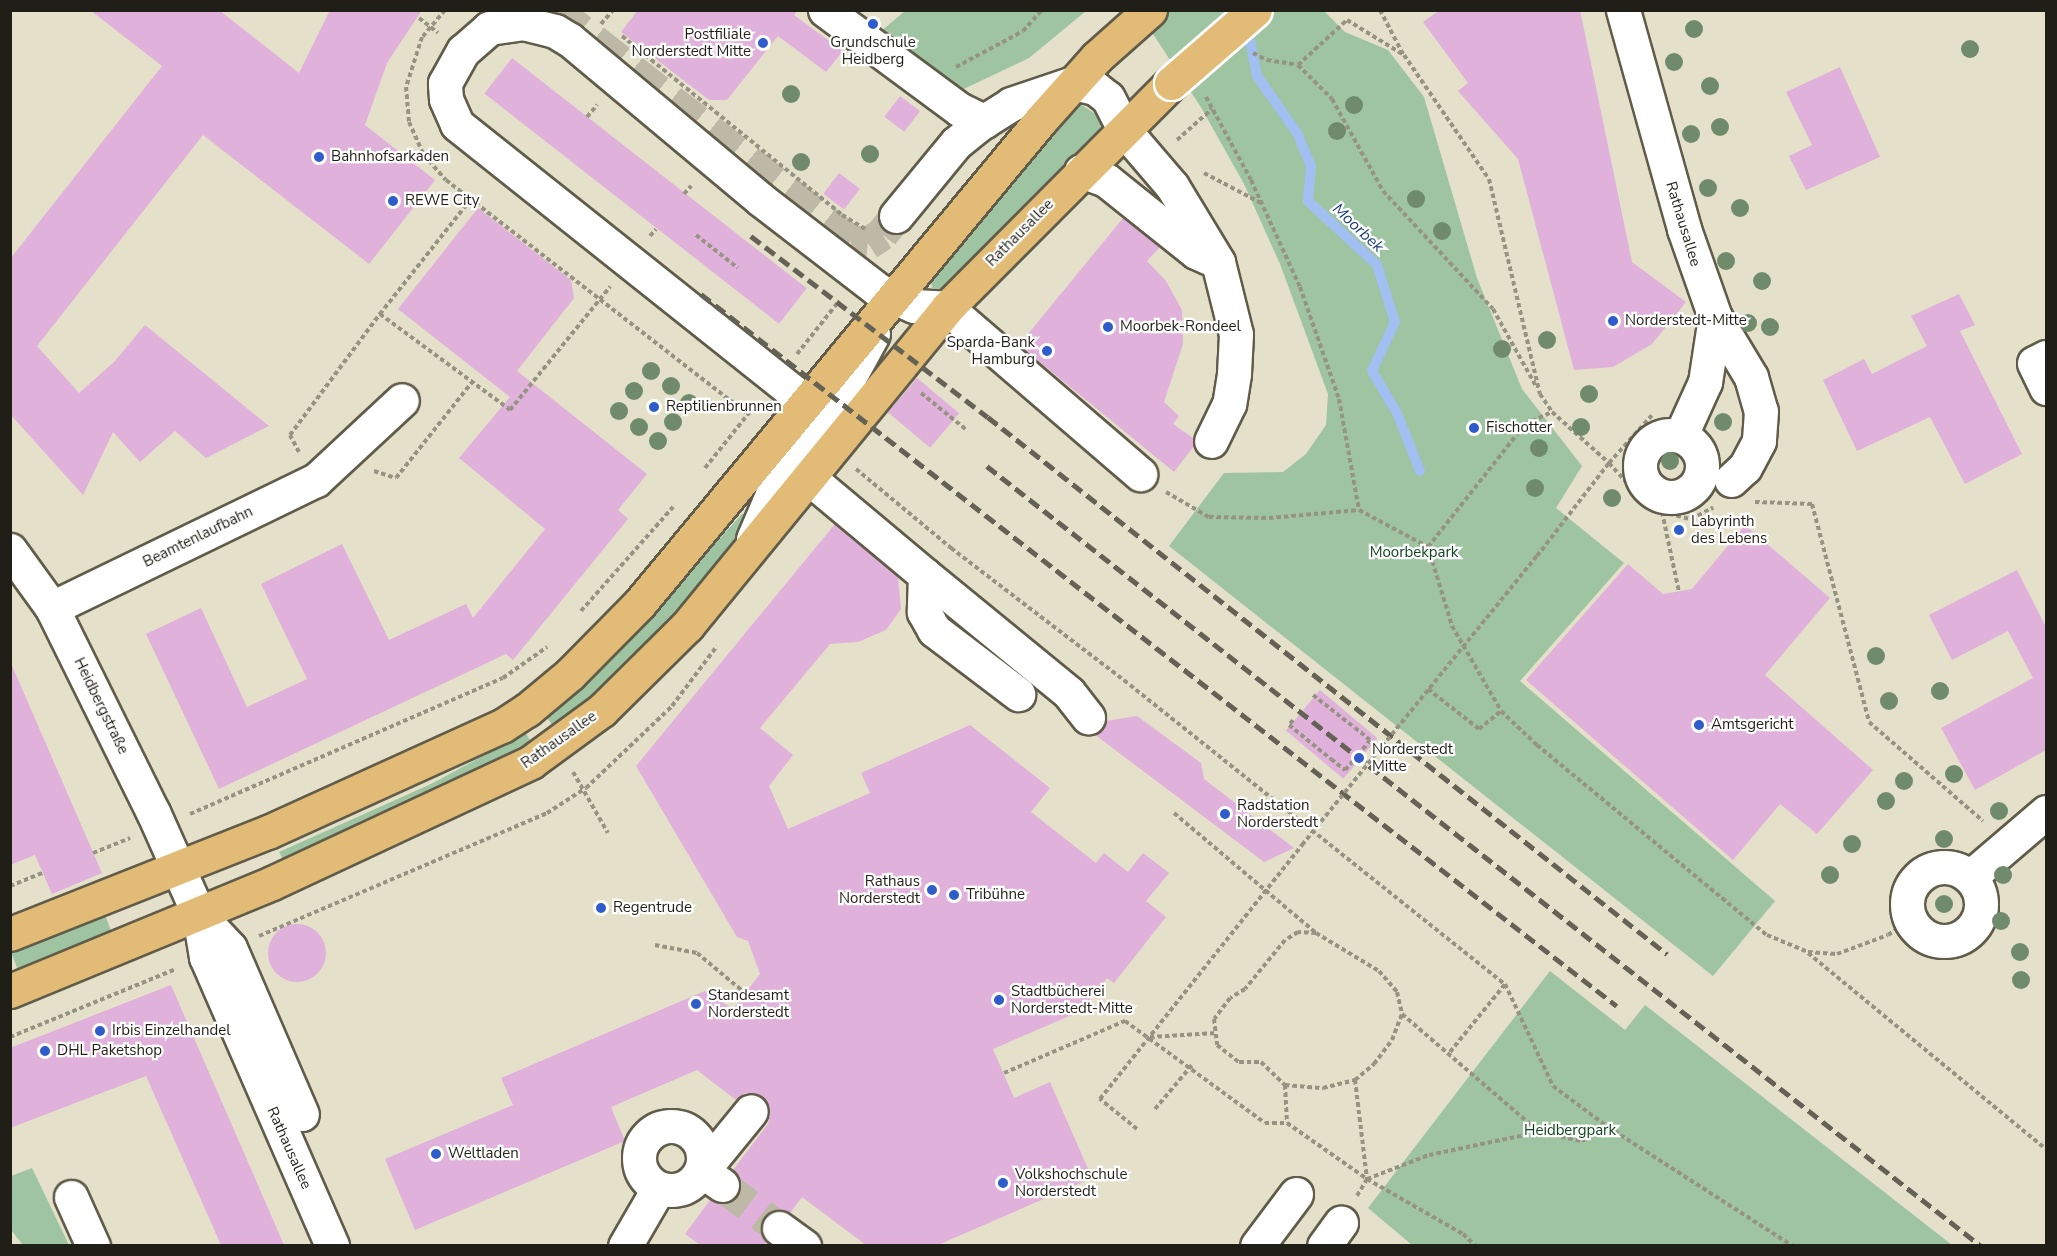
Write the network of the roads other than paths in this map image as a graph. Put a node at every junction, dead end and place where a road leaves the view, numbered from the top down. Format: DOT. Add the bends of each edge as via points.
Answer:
graph roads {
  1 [pos="825,10"];
  2 [pos="1255,10"];
  3 [pos="1623,10"];
  4 [pos="1139,20"];
  5 [pos="1073,83"];
  6 [pos="984,121"];
  7 [pos="1124,130"];
  8 [pos="1081,171"];
  9 [pos="885,225"];
  10 [pos="1218,262"];
  11 [pos="893,299"];
  12 [pos="947,308"];
  13 [pos="1714,317"];
  14 [pos="2046,357"];
  15 [pos="2046,388"];
  16 [pos="402,400"];
  17 [pos="806,402"];
  18 [pos="1681,435"];
  19 [pos="1211,441"];
  20 [pos="1140,474"];
  21 [pos="809,478"];
  22 [pos="777,482"];
  23 [pos="737,487"];
  24 [pos="1732,496"];
  25 [pos="10,550"];
  26 [pos="748,552"];
  27 [pos="925,575"];
  28 [pos="52,608"];
  29 [pos="1018,694"];
  30 [pos="1088,717"];
  31 [pos="2046,812"];
  32 [pos="178,869"];
  33 [pos="1970,877"];
  34 [pos="199,915"];
  35 [pos="10,934"];
  36 [pos="10,991"];
  37 [pos="751,1111"];
  38 [pos="302,1114"];
  39 [pos="712,1178"];
  40 [pos="658,1189"];
  41 [pos="1296,1194"];
  42 [pos="71,1197"];
  43 [pos="93,1245"];
  44 [pos="332,1245"];
  45 [pos="625,1245"];
  46 [pos="1257,1245"];
  1 -- 6 [label="street" via="959,109"];
  2 -- 7 [label="main road, Rathausallee, bridge"];
  3 -- 13 [label="street, Rathausallee" via="1684,229"];
  4 -- 5 [label="main road"];
  5 -- 6 [label="street" via="1011,104"];
  5 -- 7 [label="street" via="1088,84 1108,98"];
  5 -- 11 [label="main road"];
  6 -- 9 [label="street" via="956,143"];
  7 -- 8 [label="main road, Rathausallee"];
  7 -- 10 [label="street" via="1156,168"];
  8 -- 10 [label="street" via="1106,180 1196,252"];
  8 -- 12 [label="main road, Rathausallee"];
  10 -- 19 [label="street" via="1236,334 1229,404"];
  11 -- 12 [label="street" via="929,310"];
  11 -- 17 [label="main road"];
  11 -- 17 [label="street" via="858,276 555,31 523,23 489,28 463,51 445,83 446,99 457,124"];
  11 -- 21 [label="street" via="809,451 805,462"];
  12 -- 20 [label="street"];
  12 -- 21 [label="main road, Rathausallee"];
  13 -- 18 [label="street, Rathausallee" via="1704,382"];
  13 -- 24 [label="street" via="1751,377 1761,411 1760,441"];
  14 -- 15 [label="street" via="2034,363"];
  16 -- 28 [label="street, Beamtenlaufbahn" via="328,470"];
  17 -- 22 [label="street" via="807,413"];
  17 -- 23 [label="main road"];
  21 -- 22 [label="street"];
  21 -- 26 [label="main road, Rathausallee"];
  21 -- 27 [label="street"];
  22 -- 23 [label="street"];
  22 -- 26 [label="street"];
  23 -- 32 [label="main road" via="640,603 570,674 527,710 502,726"];
  25 -- 28 [label="street, Heidbergstraße"];
  26 -- 34 [label="main road, Rathausallee" via="687,627 645,670 602,710 531,762"];
  27 -- 29 [label="street" via="924,612 934,630"];
  27 -- 30 [label="street" via="1070,693"];
  28 -- 32 [label="street, Heidbergstraße"];
  31 -- 33 [label="street"];
  32 -- 34 [label="street, Rathausallee"];
  32 -- 35 [label="main road"];
  33 -- 33 [label="street" via="1977,887 1981,910 1966,933 1944,941 1931,938 1911,920 1908,896 1923,873 1947,866"];
  34 -- 36 [label="main road, Rathausallee"];
  34 -- 38 [label="street" via="230,948"];
  34 -- 44 [label="street, Rathausallee" via="206,957"];
  37 -- 39 [label="street"];
  39 -- 40 [label="street" via="684,1190"];
  39 -- 40 [label="street" via="702,1145 684,1127 658,1127 639,1145 639,1171"];
  40 -- 45 [label="street"];
  41 -- 46 [label="street"];
  42 -- 43 [label="street"];
}
